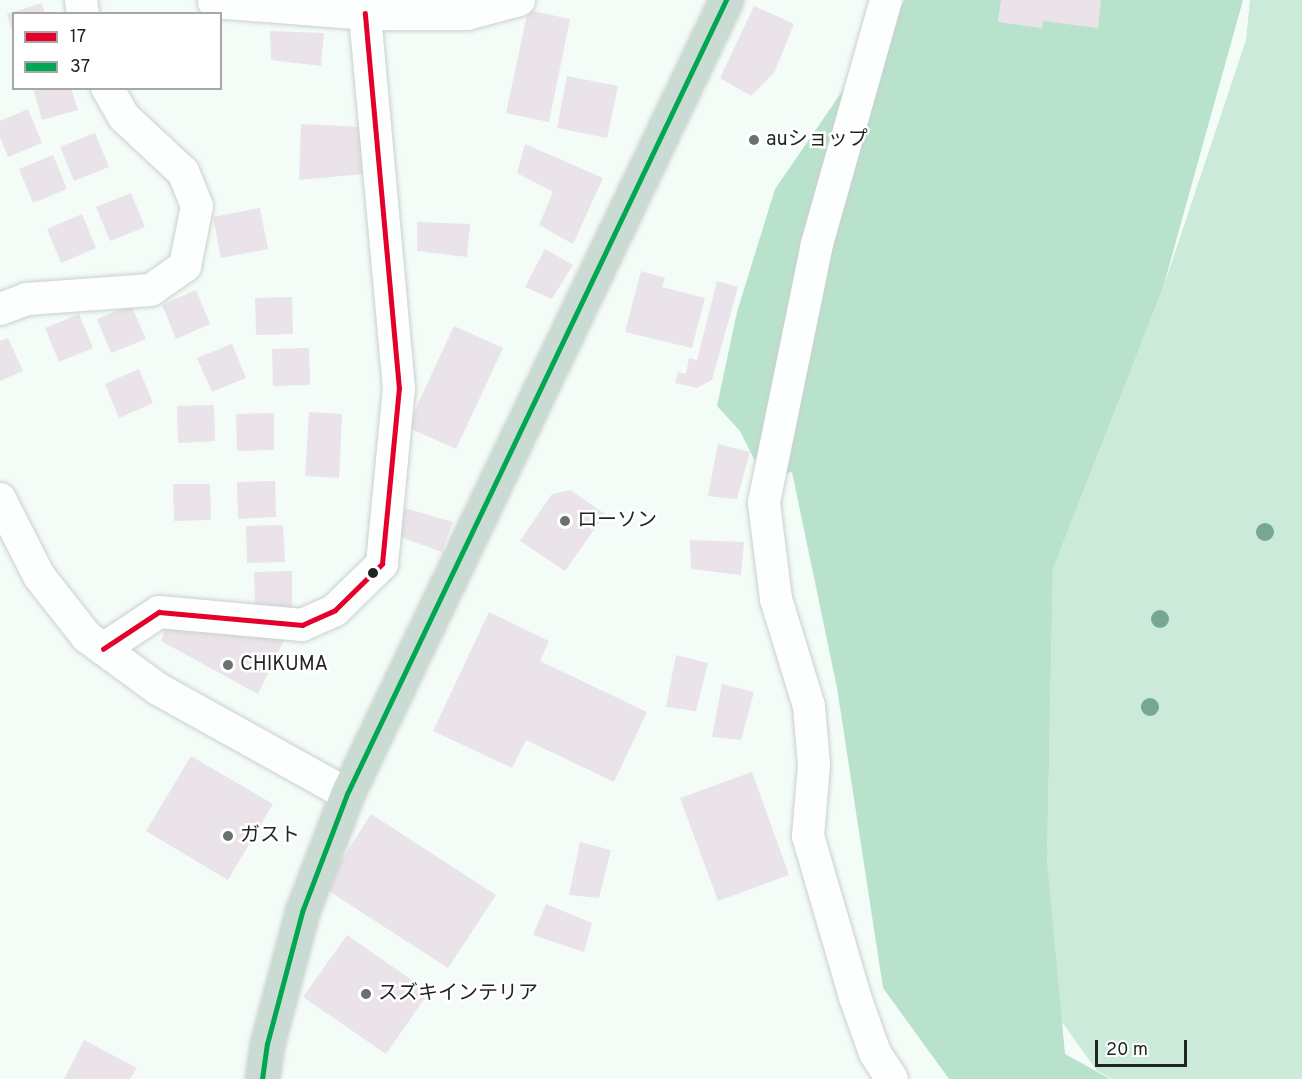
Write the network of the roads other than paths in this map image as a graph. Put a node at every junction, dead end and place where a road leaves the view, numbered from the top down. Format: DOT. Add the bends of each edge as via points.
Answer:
graph roads {
  1 [pos="519,0"];
  2 [pos="726,0"];
  3 [pos="886,0"];
  4 [pos="214,2"];
  5 [pos="365,14"];
  6 [pos="107,90"];
  7 [pos="0,309"];
  8 [pos="0,499"];
  9 [pos="102,649"];
  10 [pos="347,794"];
  11 [pos="262,1079"];
  12 [pos="892,1079"];
  1 -- 5 [label="street" via="466,14"];
  2 -- 10 [label="highway"];
  3 -- 12 [label="street" via="817,244 764,503 776,599 809,706 814,765 808,836 855,997 875,1053"];
  4 -- 5 [label="street"];
  5 -- 9 [label="street" via="399,389 382,564 335,610 302,625 159,612"];
  6 -- 7 [label="street" via="124,117 183,172 197,206 185,266 151,290 27,299"];
  8 -- 9 [label="street" via="39,576 87,637"];
  9 -- 10 [label="street" via="158,689"];
  10 -- 11 [label="highway" via="302,912 267,1044"];
}
